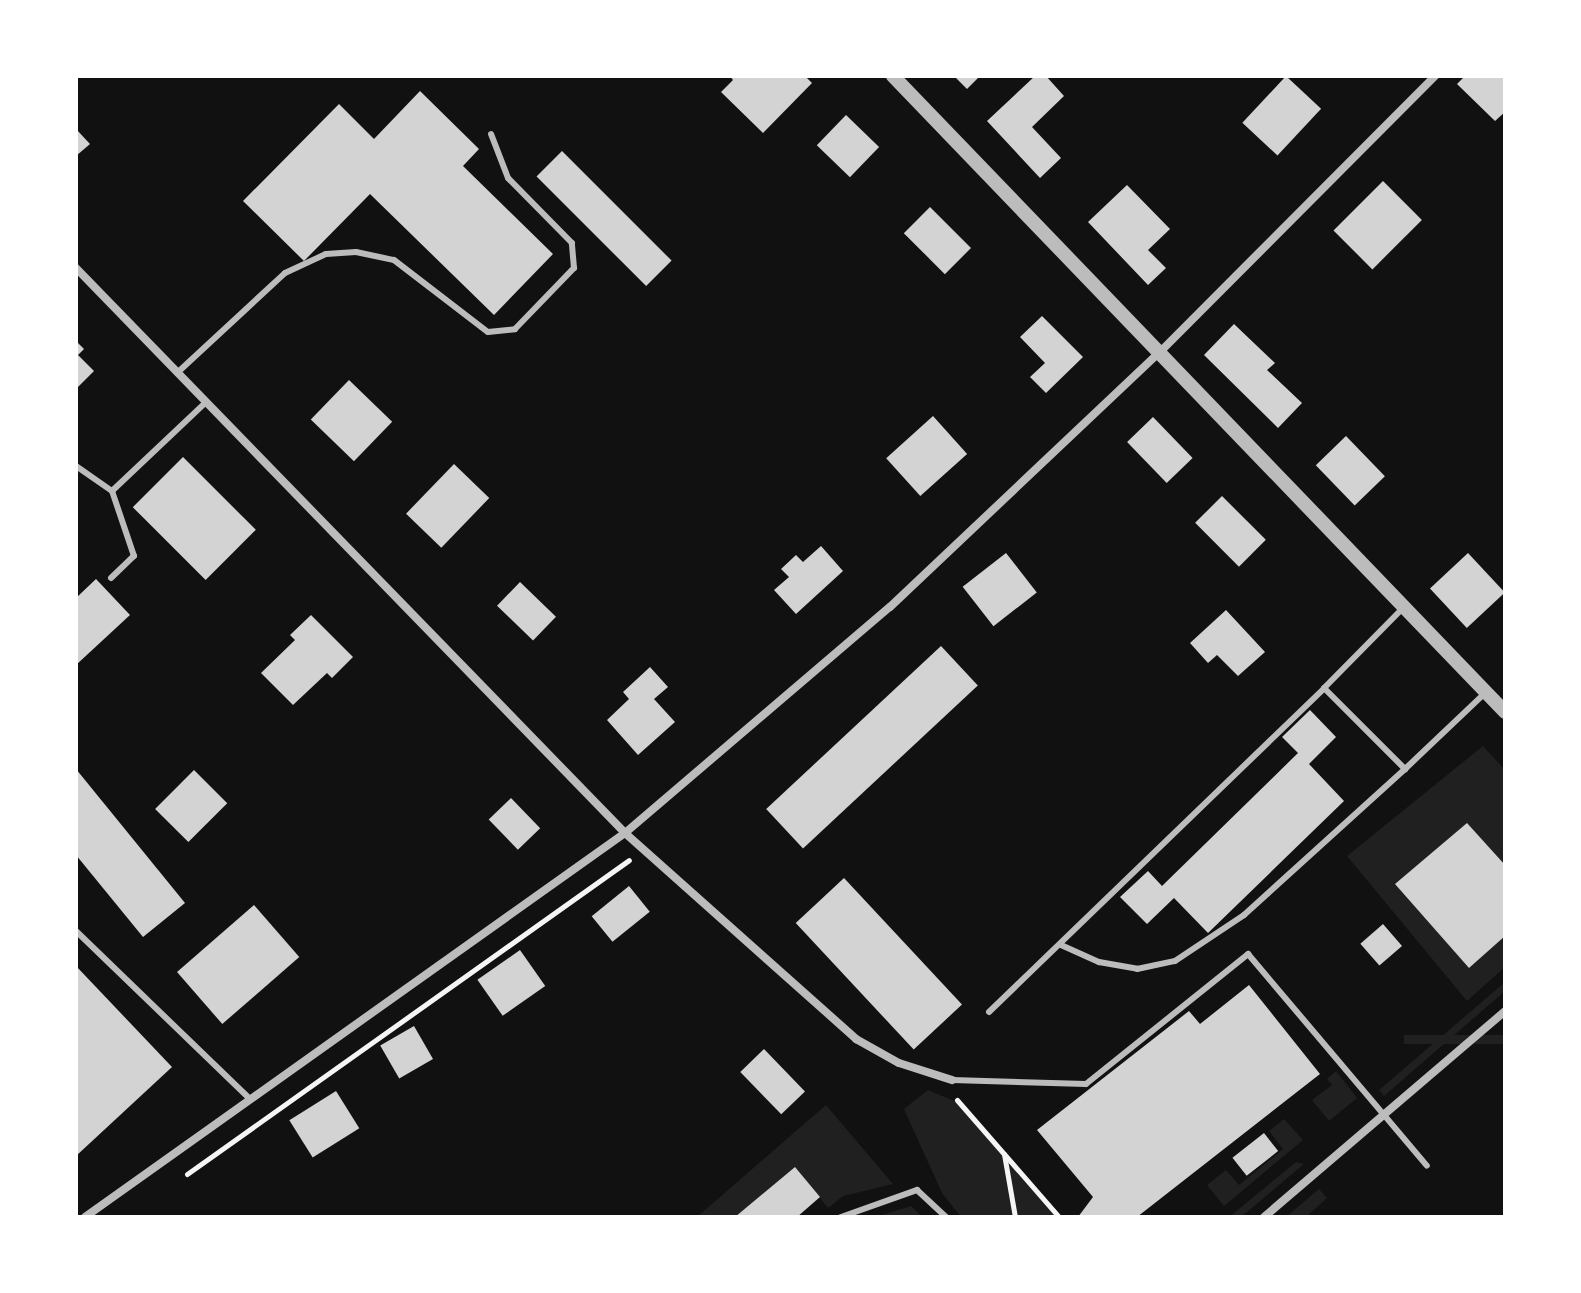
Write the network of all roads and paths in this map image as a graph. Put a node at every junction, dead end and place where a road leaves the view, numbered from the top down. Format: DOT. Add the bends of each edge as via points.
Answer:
graph roads {
  1 [pos="893,76"];
  2 [pos="1435,76"];
  3 [pos="491,134"];
  4 [pos="76,268"];
  5 [pos="1160,352"];
  6 [pos="177,373"];
  7 [pos="206,402"];
  8 [pos="76,466"];
  9 [pos="112,491"];
  10 [pos="111,578"];
  11 [pos="1403,608"];
  12 [pos="1324,688"];
  13 [pos="1486,692"];
  14 [pos="1505,712"];
  15 [pos="1405,769"];
  16 [pos="625,833"];
  17 [pos="635,856"];
  18 [pos="76,931"];
  19 [pos="1061,945"];
  20 [pos="1505,1011"];
  21 [pos="989,1012"];
  22 [pos="952,1080"];
  23 [pos="947,1094"];
  24 [pos="248,1097"];
  25 [pos="1383,1115"];
  26 [pos="1004,1153"];
  27 [pos="1427,1166"];
  28 [pos="187,1174"];
  29 [pos="85,1217"];
  30 [pos="841,1217"];
  31 [pos="946,1217"];
  32 [pos="1015,1217"];
  33 [pos="1059,1217"];
  34 [pos="1264,1217"];
  1 -- 5 [label="street"];
  2 -- 5 [label="street"];
  3 -- 6 [label="lane" via="508,178 572,243 574,268 515,329 488,332 394,260 356,252 326,254 285,273"];
  4 -- 6 [label="street"];
  5 -- 11 [label="street"];
  5 -- 16 [label="street" via="890,607"];
  6 -- 7 [label="street"];
  7 -- 9 [label="lane"];
  7 -- 16 [label="street"];
  8 -- 9 [label="lane"];
  9 -- 10 [label="lane" via="134,556"];
  11 -- 12 [label="lane"];
  11 -- 13 [label="street"];
  12 -- 15 [label="lane"];
  12 -- 19 [label="lane"];
  13 -- 14 [label="street"];
  13 -- 15 [label="lane"];
  15 -- 19 [label="lane" via="1244,915 1175,961 1137,969 1099,962"];
  16 -- 22 [label="street" via="856,1039 899,1063"];
  16 -- 24 [label="street"];
  17 -- 28 [label="path"];
  18 -- 24 [label="lane"];
  19 -- 21 [label="lane"];
  20 -- 25 [label="street"];
  22 -- 25 [label="lane" via="1086,1084 1248,954"];
  23 -- 26 [label="path" via="964,1105"];
  24 -- 29 [label="street"];
  25 -- 27 [label="lane"];
  25 -- 34 [label="street"];
  26 -- 32 [label="path"];
  26 -- 33 [label="path"];
  30 -- 31 [label="lane" via="917,1190"];
}
